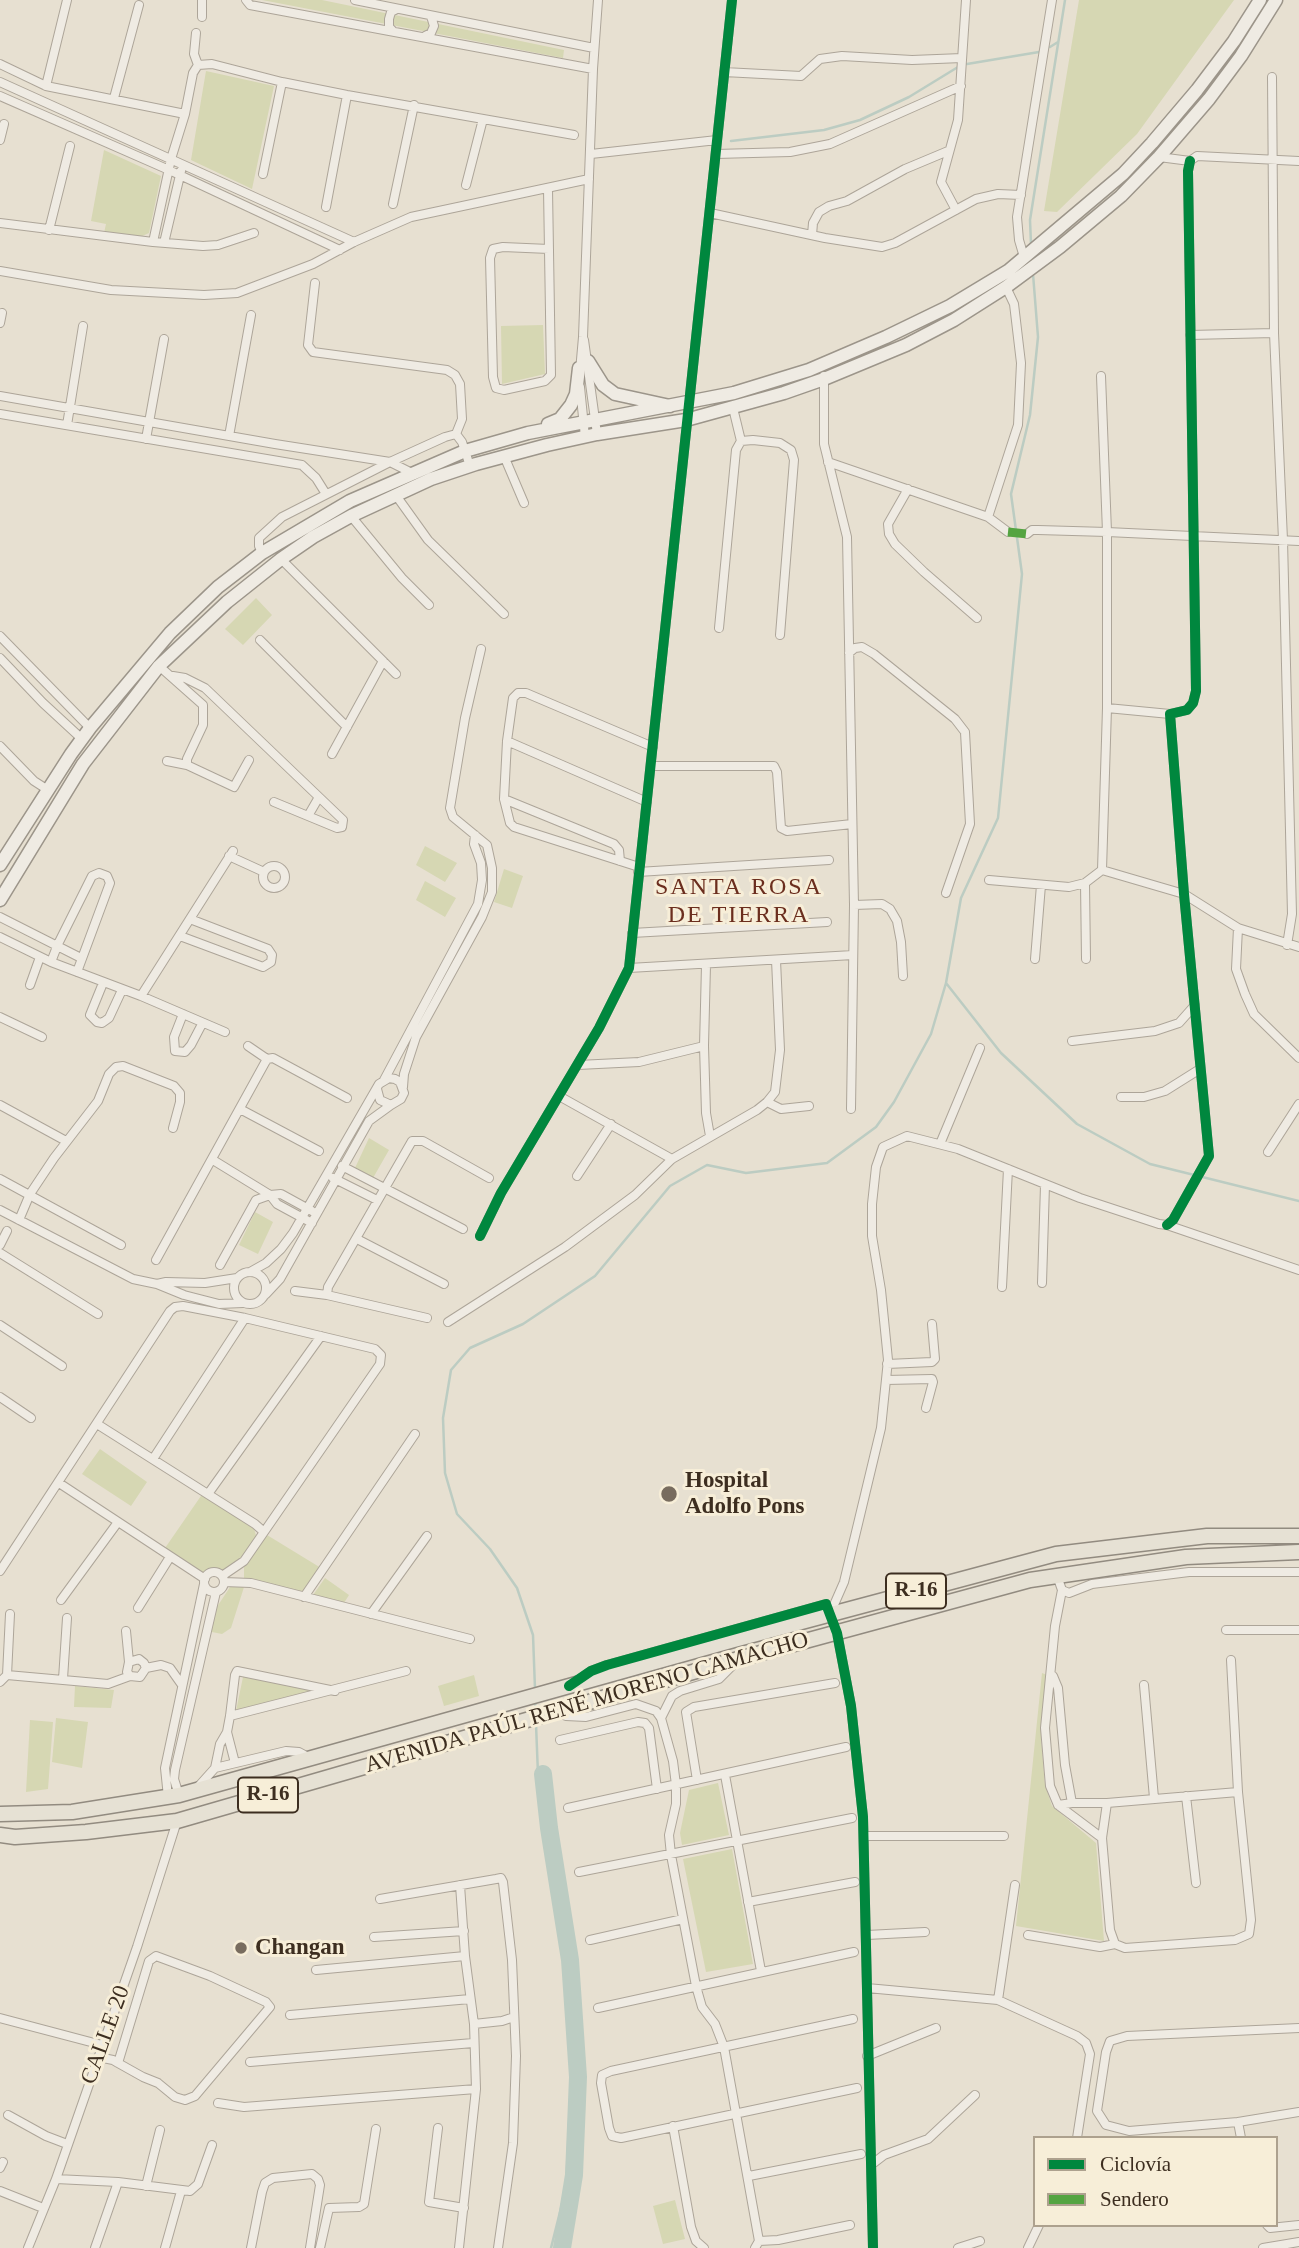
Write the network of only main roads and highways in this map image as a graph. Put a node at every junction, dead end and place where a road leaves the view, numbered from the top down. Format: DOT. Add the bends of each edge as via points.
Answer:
graph roads {
  1 [pos="1260,0"];
  2 [pos="1276,0"];
  3 [pos="674,407"];
  4 [pos="528,433"];
  5 [pos="0,865"];
  6 [pos="0,900"];
  7 [pos="1299,1536"];
  8 [pos="1299,1552"];
  9 [pos="0,1814"];
  10 [pos="0,1835"];
  1 -- 3 [label="main road" via="1152,143 1082,211 1008,271 950,306 822,364 734,394"];
  2 -- 6 [label="main road" via="1241,56 1121,196 1060,247 954,320 824,379 733,408 591,435 470,466 395,494 281,559 159,666 83,764"];
  3 -- 4 [label="main road"];
  3 -- 4 [label="main road" via="615,394 584,364 576,394 560,419"];
  4 -- 5 [label="main road" via="464,451 350,500 262,553 218,587 170,633 90,728"];
  7 -- 9 [label="main road, AVENIDA PAÚL RENÉ MORENO CAMACHO / R-16" via="1207,1536 1056,1554 180,1795 72,1812"];
  8 -- 10 [label="main road, AVENIDA PAÚL RENÉ MORENO CAMACHO / R-16" via="1186,1557 1030,1580 177,1821 86,1832"];
}
